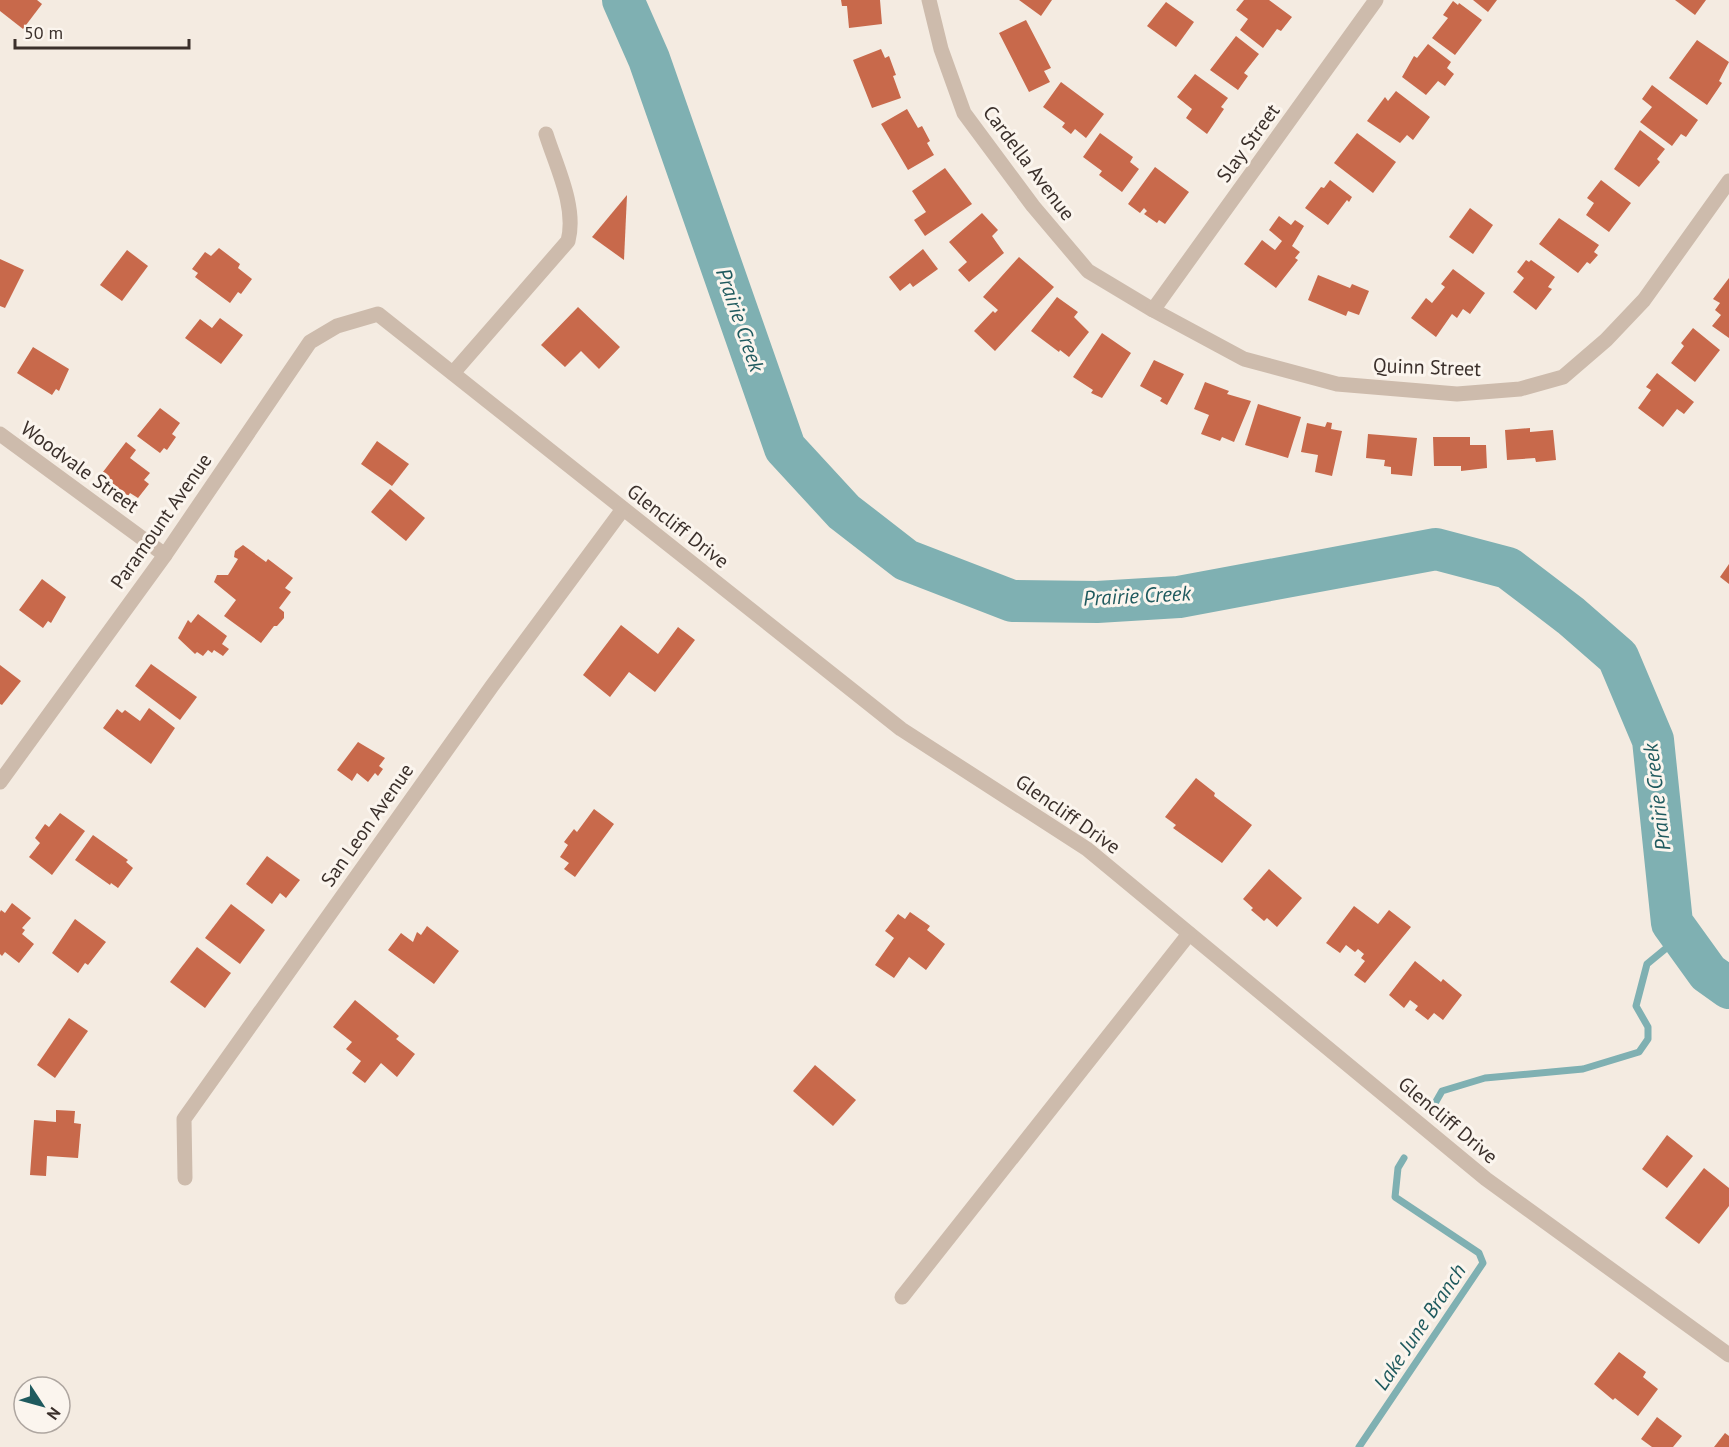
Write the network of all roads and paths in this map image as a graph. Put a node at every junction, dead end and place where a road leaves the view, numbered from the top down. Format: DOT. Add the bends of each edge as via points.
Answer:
graph roads {
  1 [pos="929,0"];
  2 [pos="1376,0"];
  3 [pos="546,134"];
  4 [pos="1729,181"];
  5 [pos="1153,310"];
  6 [pos="378,314"];
  7 [pos="453,373"];
  8 [pos="0,434"];
  9 [pos="623,509"];
  10 [pos="165,555"];
  11 [pos="0,782"];
  12 [pos="1189,934"];
  13 [pos="185,1179"];
  14 [pos="902,1297"];
  15 [pos="1729,1355"];
  1 -- 5 [label="street, Cardella Avenue" via="964,113 1033,206 1088,271"];
  2 -- 5 [label="street, Slay Street"];
  3 -- 7 [label="street" via="566,197 568,241"];
  4 -- 5 [label="street, Quinn Street" via="1644,300 1606,340 1563,377 1520,389 1457,394 1337,384 1244,359"];
  6 -- 7 [label="street, Glencliff Drive"];
  6 -- 10 [label="street, Paramount Avenue" via="337,326 310,342"];
  7 -- 9 [label="street, Glencliff Drive"];
  8 -- 10 [label="street, Woodvale Street"];
  9 -- 12 [label="street, Glencliff Drive" via="901,729 1087,849"];
  9 -- 13 [label="street, San Leon Avenue" via="184,1119"];
  10 -- 11 [label="street, Paramount Avenue"];
  12 -- 14 [label="street"];
  12 -- 15 [label="street, Glencliff Drive" via="1486,1179"];
}
